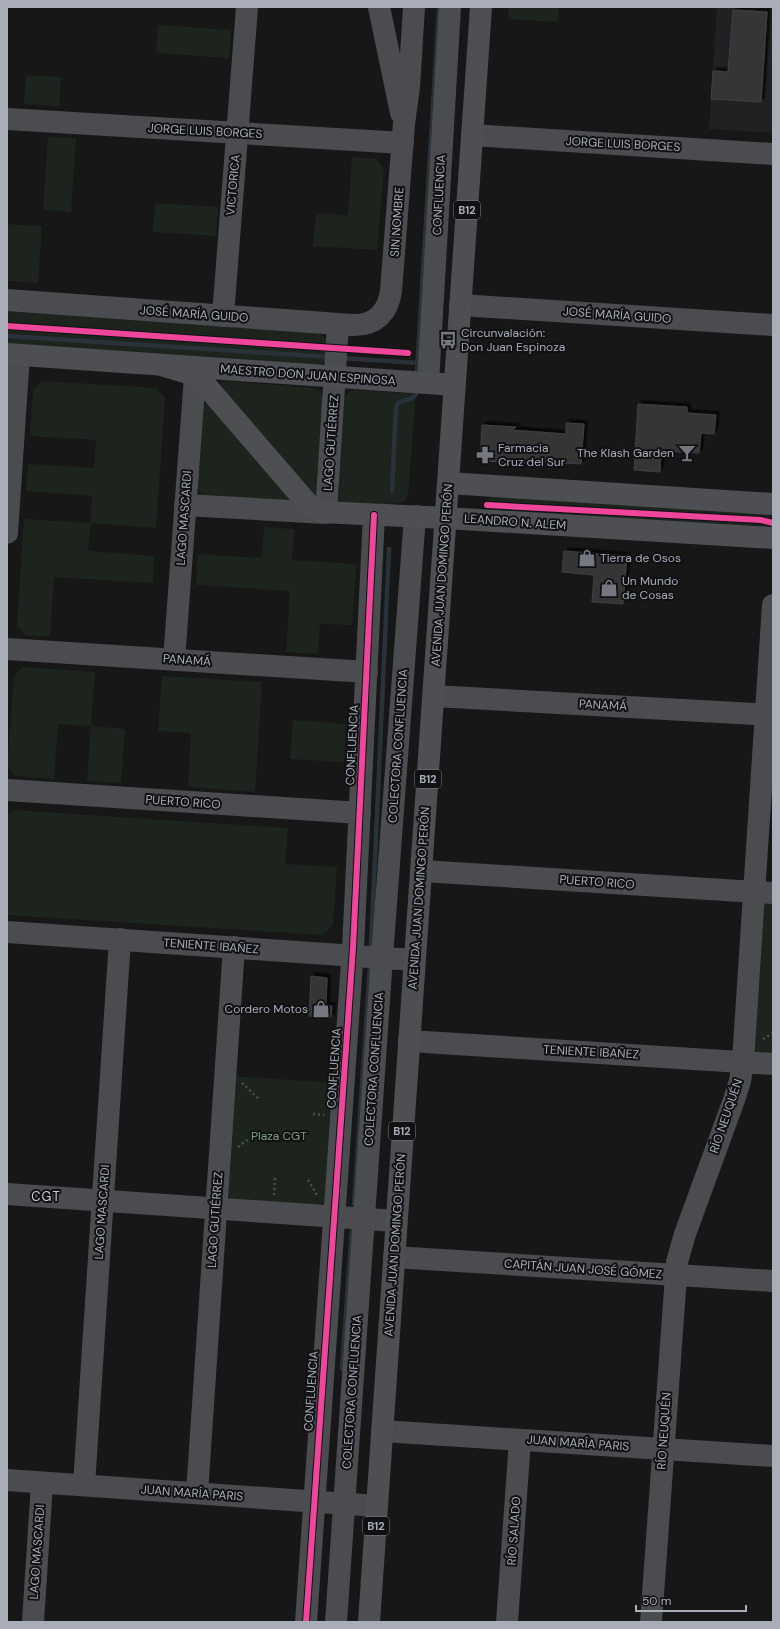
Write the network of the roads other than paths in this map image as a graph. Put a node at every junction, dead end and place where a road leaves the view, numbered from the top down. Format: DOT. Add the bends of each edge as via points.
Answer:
graph roads {
  1 [pos="247,7"];
  2 [pos="379,7"];
  3 [pos="414,7"];
  4 [pos="450,7"];
  5 [pos="481,7"];
  6 [pos="493,7"];
  7 [pos="479,35"];
  8 [pos="7,119"];
  9 [pos="237,133"];
  10 [pos="404,133"];
  11 [pos="472,135"];
  12 [pos="773,154"];
  13 [pos="7,300"];
  14 [pos="460,305"];
  15 [pos="223,316"];
  16 [pos="379,317"];
  17 [pos="338,324"];
  18 [pos="773,324"];
  19 [pos="13,354"];
  20 [pos="161,364"];
  21 [pos="336,364"];
  22 [pos="195,376"];
  23 [pos="428,382"];
  24 [pos="455,385"];
  25 [pos="448,483"];
  26 [pos="494,486"];
  27 [pos="773,504"];
  28 [pos="185,505"];
  29 [pos="326,513"];
  30 [pos="374,515"];
  31 [pos="415,516"];
  32 [pos="446,518"];
  33 [pos="492,520"];
  34 [pos="7,533"];
  35 [pos="773,538"];
  36 [pos="773,605"];
  37 [pos="7,649"];
  38 [pos="174,660"];
  39 [pos="366,672"];
  40 [pos="434,696"];
  41 [pos="769,715"];
  42 [pos="7,790"];
  43 [pos="360,813"];
  44 [pos="422,871"];
  45 [pos="763,892"];
  46 [pos="7,932"];
  47 [pos="120,939"];
  48 [pos="234,947"];
  49 [pos="352,955"];
  50 [pos="382,957"];
  51 [pos="414,960"];
  52 [pos="408,1041"];
  53 [pos="743,1061"];
  54 [pos="773,1064"];
  55 [pos="7,1194"];
  56 [pos="102,1201"];
  57 [pos="216,1209"];
  58 [pos="334,1217"];
  59 [pos="364,1219"];
  60 [pos="396,1222"];
  61 [pos="394,1257"];
  62 [pos="675,1275"];
  63 [pos="773,1281"];
  64 [pos="382,1431"];
  65 [pos="520,1440"];
  66 [pos="663,1449"];
  67 [pos="773,1456"];
  68 [pos="7,1480"];
  69 [pos="42,1482"];
  70 [pos="84,1485"];
  71 [pos="197,1493"];
  72 [pos="315,1502"];
  73 [pos="344,1504"];
  74 [pos="377,1506"];
  75 [pos="32,1622"];
  76 [pos="306,1622"];
  77 [pos="336,1622"];
  78 [pos="369,1622"];
  79 [pos="507,1622"];
  80 [pos="651,1622"];
  1 -- 9 [label="street, VICTORICA"];
  2 -- 10 [label="street, SIN NOMBRE"];
  3 -- 10 [label="street, SIN NOMBRE"];
  4 -- 23 [label="street, CONFLUENCIA"];
  5 -- 7 [label="main road, AVENIDA JUAN DOMINGO PERÓN / B12"];
  6 -- 7 [label="main road"];
  7 -- 11 [label="main road, AVENIDA JUAN DOMINGO PERÓN / B12"];
  8 -- 9 [label="street, JORGE LUIS BORGES"];
  9 -- 10 [label="street, JORGE LUIS BORGES"];
  9 -- 15 [label="street, VICTORICA"];
  10 -- 16 [label="street, SIN NOMBRE" via="391,297"];
  11 -- 12 [label="street, JORGE LUIS BORGES"];
  11 -- 14 [label="main road, AVENIDA JUAN DOMINGO PERÓN / B12"];
  13 -- 15 [label="street, JOSÉ MARÍA GUIDO"];
  14 -- 18 [label="street, JOSÉ MARÍA GUIDO"];
  14 -- 24 [label="main road, AVENIDA JUAN DOMINGO PERÓN / B12"];
  15 -- 17 [label="street, JOSÉ MARÍA GUIDO"];
  16 -- 17 [label="street, JOSÉ MARÍA GUIDO" via="364,324"];
  17 -- 21 [label="street, LAGO GUTIÉRREZ"];
  19 -- 20 [label="main road, MAESTRO DON JUAN ESPINOSA"];
  19 -- 34 [label="street"];
  20 -- 21 [label="main road, MAESTRO DON JUAN ESPINOSA"];
  20 -- 22 [label="main road, MAESTRO DON JUAN ESPINOSA"];
  21 -- 23 [label="main road, MAESTRO DON JUAN ESPINOSA"];
  21 -- 29 [label="street, LAGO GUTIÉRREZ"];
  22 -- 28 [label="street, LAGO MASCARDI"];
  22 -- 29 [label="main road, MAESTRO DON JUAN ESPINOSA" via="308,504"];
  23 -- 24 [label="main road, MAESTRO DON JUAN ESPINOSA"];
  24 -- 25 [label="main road, AVENIDA JUAN DOMINGO PERÓN / B12"];
  25 -- 26 [label="main road"];
  25 -- 32 [label="main road, AVENIDA JUAN DOMINGO PERÓN / B12"];
  26 -- 27 [label="main road"];
  26 -- 33 [label="main road" via="480,495 477,505 481,515"];
  28 -- 29 [label="street, LEANDRO N. ALEM"];
  28 -- 38 [label="street, LAGO MASCARDI"];
  29 -- 30 [label="main road, LEANDRO N. ALEM"];
  30 -- 31 [label="main road, LEANDRO N. ALEM"];
  30 -- 39 [label="street, CONFLUENCIA"];
  31 -- 32 [label="main road, LEANDRO N. ALEM"];
  31 -- 50 [label="street, COLECTORA CONFLUENCIA"];
  32 -- 33 [label="main road, LEANDRO N. ALEM"];
  32 -- 40 [label="main road, AVENIDA JUAN DOMINGO PERÓN / B12"];
  33 -- 35 [label="main road, LEANDRO N. ALEM"];
  36 -- 41 [label="street, RÍO NEUQUÉN"];
  37 -- 38 [label="street, PANAMÁ"];
  38 -- 39 [label="street, PANAMÁ"];
  39 -- 43 [label="street, CONFLUENCIA"];
  40 -- 41 [label="street, PANAMÁ"];
  40 -- 44 [label="main road, AVENIDA JUAN DOMINGO PERÓN / B12"];
  41 -- 45 [label="street, RÍO NEUQUÉN"];
  42 -- 43 [label="street, PUERTO RICO"];
  43 -- 49 [label="street, CONFLUENCIA"];
  44 -- 45 [label="street, PUERTO RICO"];
  44 -- 51 [label="main road, AVENIDA JUAN DOMINGO PERÓN / B12"];
  45 -- 53 [label="street, RÍO NEUQUÉN"];
  46 -- 47 [label="street, TENIENTE IBAÑEZ"];
  47 -- 48 [label="street, TENIENTE IBAÑEZ"];
  47 -- 56 [label="street, LAGO MASCARDI"];
  48 -- 49 [label="street, TENIENTE IBAÑEZ"];
  48 -- 57 [label="street, LAGO GUTIÉRREZ"];
  49 -- 50 [label="street, TENIENTE IBAÑEZ"];
  49 -- 58 [label="street, CONFLUENCIA"];
  50 -- 51 [label="street, TENIENTE IBAÑEZ"];
  50 -- 59 [label="street, COLECTORA CONFLUENCIA"];
  51 -- 52 [label="main road, AVENIDA JUAN DOMINGO PERÓN / B12"];
  52 -- 53 [label="street, TENIENTE IBAÑEZ"];
  52 -- 60 [label="main road, AVENIDA JUAN DOMINGO PERÓN / B12"];
  53 -- 54 [label="street, TENIENTE IBAÑEZ"];
  53 -- 62 [label="street, RÍO NEUQUÉN" via="734,1100 684,1234"];
  55 -- 56 [label="street"];
  56 -- 57 [label="street"];
  56 -- 70 [label="street, LAGO MASCARDI"];
  57 -- 58 [label="street"];
  57 -- 71 [label="street, LAGO GUTIÉRREZ"];
  58 -- 59 [label="street"];
  58 -- 72 [label="street, CONFLUENCIA"];
  59 -- 60 [label="street"];
  59 -- 73 [label="street, COLECTORA CONFLUENCIA"];
  60 -- 61 [label="main road, AVENIDA JUAN DOMINGO PERÓN / B12"];
  61 -- 62 [label="street, CAPITÁN JUAN JOSÉ GÓMEZ"];
  61 -- 64 [label="main road, AVENIDA JUAN DOMINGO PERÓN / B12"];
  62 -- 63 [label="street, CAPITÁN JUAN JOSÉ GÓMEZ"];
  62 -- 66 [label="street, RÍO NEUQUÉN"];
  64 -- 65 [label="street, JUAN MARÍA PARIS"];
  64 -- 74 [label="main road, AVENIDA JUAN DOMINGO PERÓN / B12"];
  65 -- 66 [label="street, JUAN MARÍA PARIS"];
  65 -- 79 [label="street, RÍO SALADO"];
  66 -- 67 [label="street, JUAN MARÍA PARIS"];
  66 -- 80 [label="street, RÍO NEUQUÉN"];
  68 -- 69 [label="street, JUAN MARÍA PARIS"];
  69 -- 70 [label="street, JUAN MARÍA PARIS"];
  69 -- 75 [label="street, LAGO MASCARDI"];
  70 -- 71 [label="street, JUAN MARÍA PARIS"];
  71 -- 72 [label="street, JUAN MARÍA PARIS"];
  72 -- 73 [label="street, JUAN MARÍA PARIS"];
  72 -- 76 [label="street, CONFLUENCIA"];
  73 -- 74 [label="street, JUAN MARÍA PARIS"];
  73 -- 77 [label="street, COLECTORA CONFLUENCIA"];
  74 -- 78 [label="main road, AVENIDA JUAN DOMINGO PERÓN / B12"];
}
